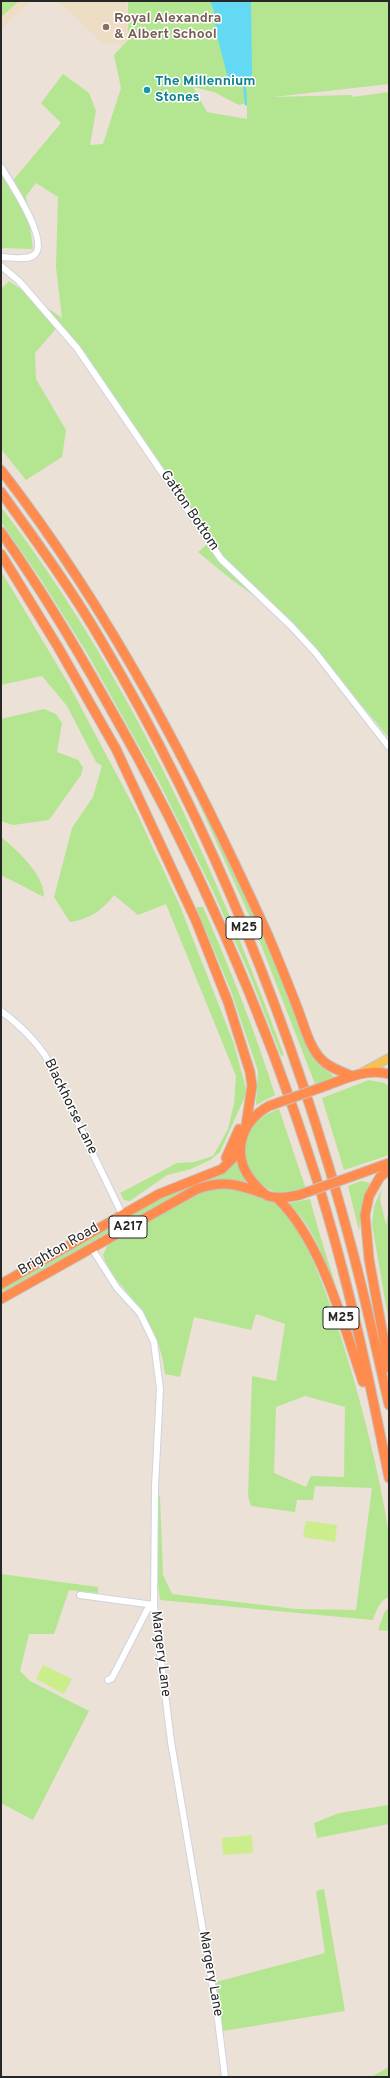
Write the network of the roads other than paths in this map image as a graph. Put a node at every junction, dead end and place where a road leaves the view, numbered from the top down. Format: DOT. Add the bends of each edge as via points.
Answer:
graph roads {
  1 [pos="1,167"];
  2 [pos="1,257"];
  3 [pos="1,266"];
  4 [pos="1,470"];
  5 [pos="1,492"];
  6 [pos="1,532"];
  7 [pos="1,554"];
  8 [pos="389,747"];
  9 [pos="1,1011"];
  10 [pos="389,1058"];
  11 [pos="389,1074"];
  12 [pos="356,1075"];
  13 [pos="251,1100"];
  14 [pos="246,1125"];
  15 [pos="239,1146"];
  16 [pos="389,1163"];
  17 [pos="389,1170"];
  18 [pos="189,1181"];
  19 [pos="262,1192"];
  20 [pos="277,1198"];
  21 [pos="123,1216"];
  22 [pos="91,1248"];
  23 [pos="1,1284"];
  24 [pos="1,1299"];
  25 [pos="389,1368"];
  26 [pos="389,1405"];
  27 [pos="378,1423"];
  28 [pos="389,1478"];
  29 [pos="80,1595"];
  30 [pos="154,1606"];
  31 [pos="108,1680"];
  32 [pos="225,2077"];
  1 -- 2 [label="street" via="23,203 39,240 38,250 34,255 22,258"];
  3 -- 8 [label="street, Gatton Bottom" via="19,281 77,348 221,559 291,626"];
  4 -- 12 [label="highway, M25" via="52,539 108,624 172,737 243,880 315,1050 330,1066"];
  5 -- 26 [label="highway, M25" via="102,640 156,737 228,890 293,1059 331,1175 364,1297"];
  6 -- 27 [label="highway, M25" via="76,649 138,755 180,835 231,946 277,1064 316,1179 353,1315"];
  7 -- 13 [label="highway, M25" via="96,711 170,862 214,963 237,1029 250,1072"];
  9 -- 21 [label="street, Blackhorse Lane" via="28,1033 45,1055"];
  10 -- 12 [label="main road"];
  11 -- 12 [label="highway" via="378,1072"];
  12 -- 14 [label="highway, bridge" via="268,1106"];
  13 -- 14 [label="highway, M25"];
  13 -- 18 [label="highway, M25" via="228,1155"];
  14 -- 15 [label="highway"];
  15 -- 18 [label="highway, Brighton Road / A217" via="222,1169"];
  15 -- 19 [label="highway" via="246,1173"];
  16 -- 20 [label="highway, bridge" via="299,1195"];
  17 -- 25 [label="highway, M25" via="380,1177 369,1196 365,1215 369,1259"];
  18 -- 21 [label="highway, Brighton Road / A217" via="159,1194"];
  19 -- 20 [label="highway, Brighton Road"];
  19 -- 22 [label="highway, Brighton Road / A217" via="238,1185 208,1185 185,1195"];
  20 -- 27 [label="highway, M25" via="299,1222 318,1259"];
  21 -- 23 [label="highway, Brighton Road / A217"];
  22 -- 24 [label="highway, Brighton Road / A217"];
  22 -- 30 [label="street, Margery Lane" via="117,1288 140,1313 154,1342 160,1389 155,1479"];
  27 -- 28 [label="highway, M25"];
  29 -- 30 [label="street"];
  30 -- 31 [label="street" via="147,1610 112,1678"];
  30 -- 32 [label="street, Margery Lane" via="172,1742"];
}
